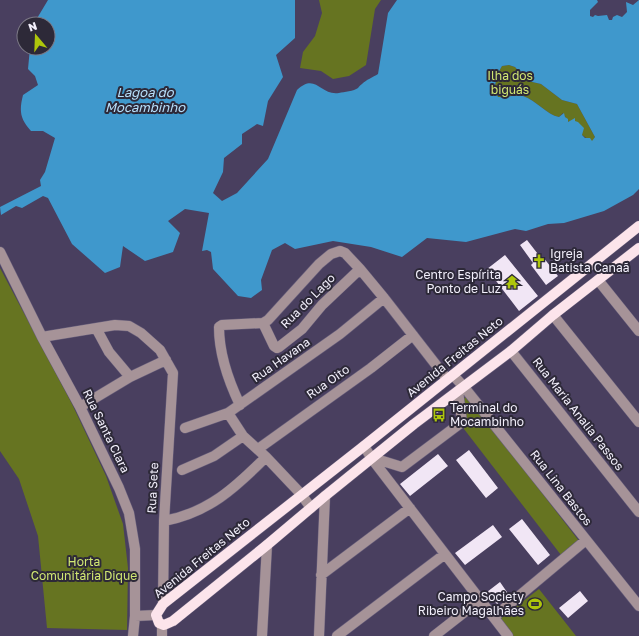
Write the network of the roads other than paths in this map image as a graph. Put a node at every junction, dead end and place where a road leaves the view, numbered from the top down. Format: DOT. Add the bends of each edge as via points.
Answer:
graph roads {
  1 [pos="639,226"];
  2 [pos="639,248"];
  3 [pos="0,252"];
  4 [pos="360,269"];
  5 [pos="572,280"];
  6 [pos="598,280"];
  7 [pos="583,292"];
  8 [pos="384,298"];
  9 [pos="553,315"];
  10 [pos="263,323"];
  11 [pos="96,328"];
  12 [pos="639,331"];
  13 [pos="413,335"];
  14 [pos="42,337"];
  15 [pos="511,351"];
  16 [pos="166,360"];
  17 [pos="130,377"];
  18 [pos="450,377"];
  19 [pos="461,389"];
  20 [pos="240,405"];
  21 [pos="80,407"];
  22 [pos="228,413"];
  23 [pos="639,422"];
  24 [pos="185,428"];
  25 [pos="243,436"];
  26 [pos="364,446"];
  27 [pos="258,449"];
  28 [pos="266,457"];
  29 [pos="372,458"];
  30 [pos="182,470"];
  31 [pos="301,494"];
  32 [pos="325,496"];
  33 [pos="311,508"];
  34 [pos="410,508"];
  35 [pos="639,512"];
  36 [pos="164,522"];
  37 [pos="586,540"];
  38 [pos="267,545"];
  39 [pos="445,554"];
  40 [pos="322,575"];
  41 [pos="480,600"];
  42 [pos="163,604"];
  43 [pos="639,606"];
  44 [pos="156,615"];
  45 [pos="135,616"];
  46 [pos="494,617"];
  47 [pos="162,625"];
  48 [pos="133,636"];
  49 [pos="162,636"];
  50 [pos="262,636"];
  51 [pos="319,636"];
  52 [pos="337,636"];
  53 [pos="434,636"];
  54 [pos="508,636"];
  1 -- 5 [label="main road, Avenida Freitas Neto"];
  2 -- 6 [label="main road"];
  3 -- 14 [label="street, Rua Santa Clara"];
  4 -- 8 [label="street, Rua do Lago"];
  4 -- 10 [label="street, Rua do Lago" via="345,253 340,251 331,254"];
  4 -- 10 [label="street, Rua do Lago" via="322,305 302,329 279,347 274,346"];
  5 -- 7 [label="main road"];
  5 -- 18 [label="main road, Avenida Freitas Neto"];
  6 -- 7 [label="main road"];
  6 -- 12 [label="street"];
  7 -- 9 [label="main road"];
  8 -- 13 [label="street, Rua do Lago"];
  8 -- 20 [label="street, Rua Havana" via="340,334"];
  9 -- 15 [label="main road"];
  9 -- 23 [label="street"];
  10 -- 20 [label="street, Rua do Lago" via="222,324 219,327 224,364"];
  11 -- 14 [label="street"];
  11 -- 16 [label="street" via="129,326 160,350"];
  11 -- 17 [label="street" via="110,352"];
  13 -- 18 [label="street, Rua do Lago"];
  13 -- 27 [label="street, Rua Oito"];
  14 -- 21 [label="street, Rua Santa Clara"];
  15 -- 19 [label="main road"];
  15 -- 35 [label="street, Rua Maria Analia Passos"];
  16 -- 17 [label="street"];
  16 -- 36 [label="street, Rua Sete" via="173,373"];
  17 -- 21 [label="street"];
  18 -- 19 [label="street, Rua Lina Bastos"];
  18 -- 26 [label="main road, Avenida Freitas Neto"];
  19 -- 29 [label="main road"];
  19 -- 29 [label="street" via="462,422 402,467"];
  19 -- 37 [label="street, Rua Lina Bastos"];
  20 -- 22 [label="street, Rua Havana"];
  21 -- 45 [label="street, Rua Santa Clara" via="129,513 135,549"];
  22 -- 24 [label="street, Rua Havana"];
  22 -- 25 [label="street"];
  25 -- 27 [label="street"];
  25 -- 30 [label="street" via="214,456"];
  26 -- 29 [label="street"];
  26 -- 31 [label="main road, Avenida Freitas Neto"];
  27 -- 28 [label="street"];
  28 -- 31 [label="street"];
  28 -- 36 [label="street" via="224,495 190,514"];
  29 -- 32 [label="main road"];
  29 -- 34 [label="street"];
  31 -- 33 [label="street"];
  31 -- 42 [label="main road, Avenida Freitas Neto"];
  32 -- 33 [label="main road"];
  32 -- 40 [label="street"];
  33 -- 38 [label="main road"];
  34 -- 39 [label="street"];
  34 -- 40 [label="street"];
  36 -- 42 [label="street, Rua Sete"];
  37 -- 43 [label="street, Rua Lina Bastos"];
  37 -- 46 [label="street"];
  38 -- 47 [label="main road" via="170,623"];
  38 -- 50 [label="street"];
  39 -- 41 [label="street"];
  39 -- 52 [label="street"];
  40 -- 51 [label="street"];
  41 -- 46 [label="street"];
  41 -- 53 [label="street"];
  42 -- 44 [label="main road, Avenida Freitas Neto"];
  44 -- 45 [label="street"];
  44 -- 47 [label="main road, Avenida Freitas Neto"];
  45 -- 48 [label="street, Rua Santa Clara"];
  46 -- 54 [label="street"];
  47 -- 49 [label="street"];
}
